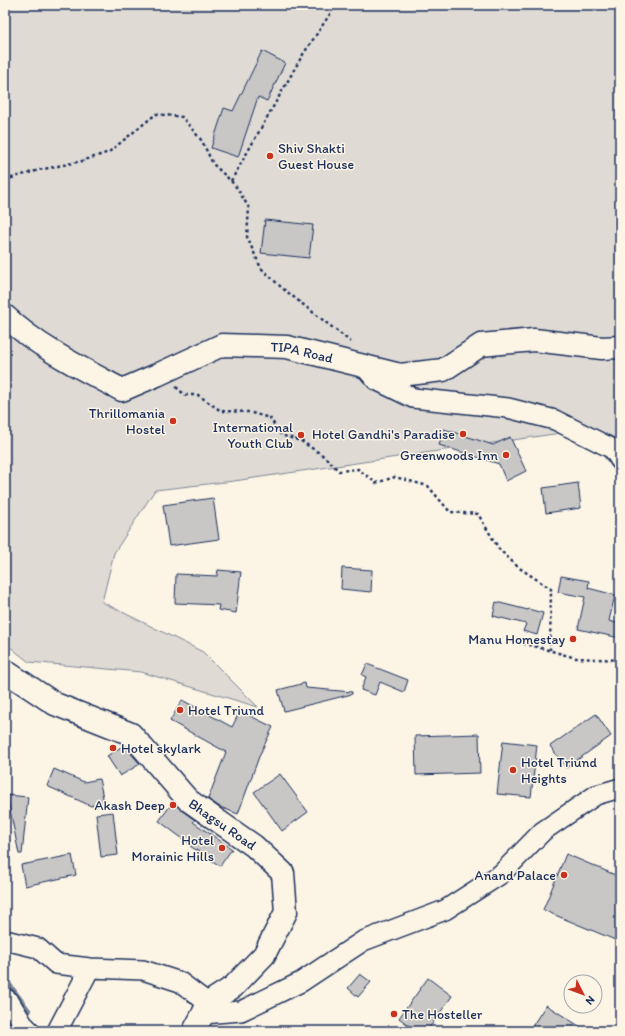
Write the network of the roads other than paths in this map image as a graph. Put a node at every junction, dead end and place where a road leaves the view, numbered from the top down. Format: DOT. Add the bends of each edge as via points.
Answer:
graph roads {
  1 [pos="5,316"];
  2 [pos="620,348"];
  3 [pos="364,366"];
  4 [pos="620,460"];
  5 [pos="5,671"];
  6 [pos="620,788"];
  7 [pos="5,940"];
  8 [pos="90,968"];
  9 [pos="5,998"];
  10 [pos="202,1016"];
  11 [pos="30,1031"];
  12 [pos="57,1031"];
  1 -- 3 [label="street, TIPA Road" via="61,358 122,390 222,345 287,347"];
  2 -- 3 [label="street, TIPA Road" via="534,340 481,345 443,370 400,375"];
  3 -- 4 [label="street" via="376,380 414,398 508,408 555,420 613,449"];
  5 -- 10 [label="street, Bhagsu Road" via="55,704 131,734 188,800 254,846 283,873 286,912 264,955"];
  6 -- 10 [label="street" via="596,795 542,831 501,874 445,910 364,941 301,982 241,1011"];
  7 -- 8 [label="street" via="38,948 56,964"];
  8 -- 10 [label="street" via="143,970 180,982"];
  8 -- 12 [label="street"];
  9 -- 11 [label="street"];
}
